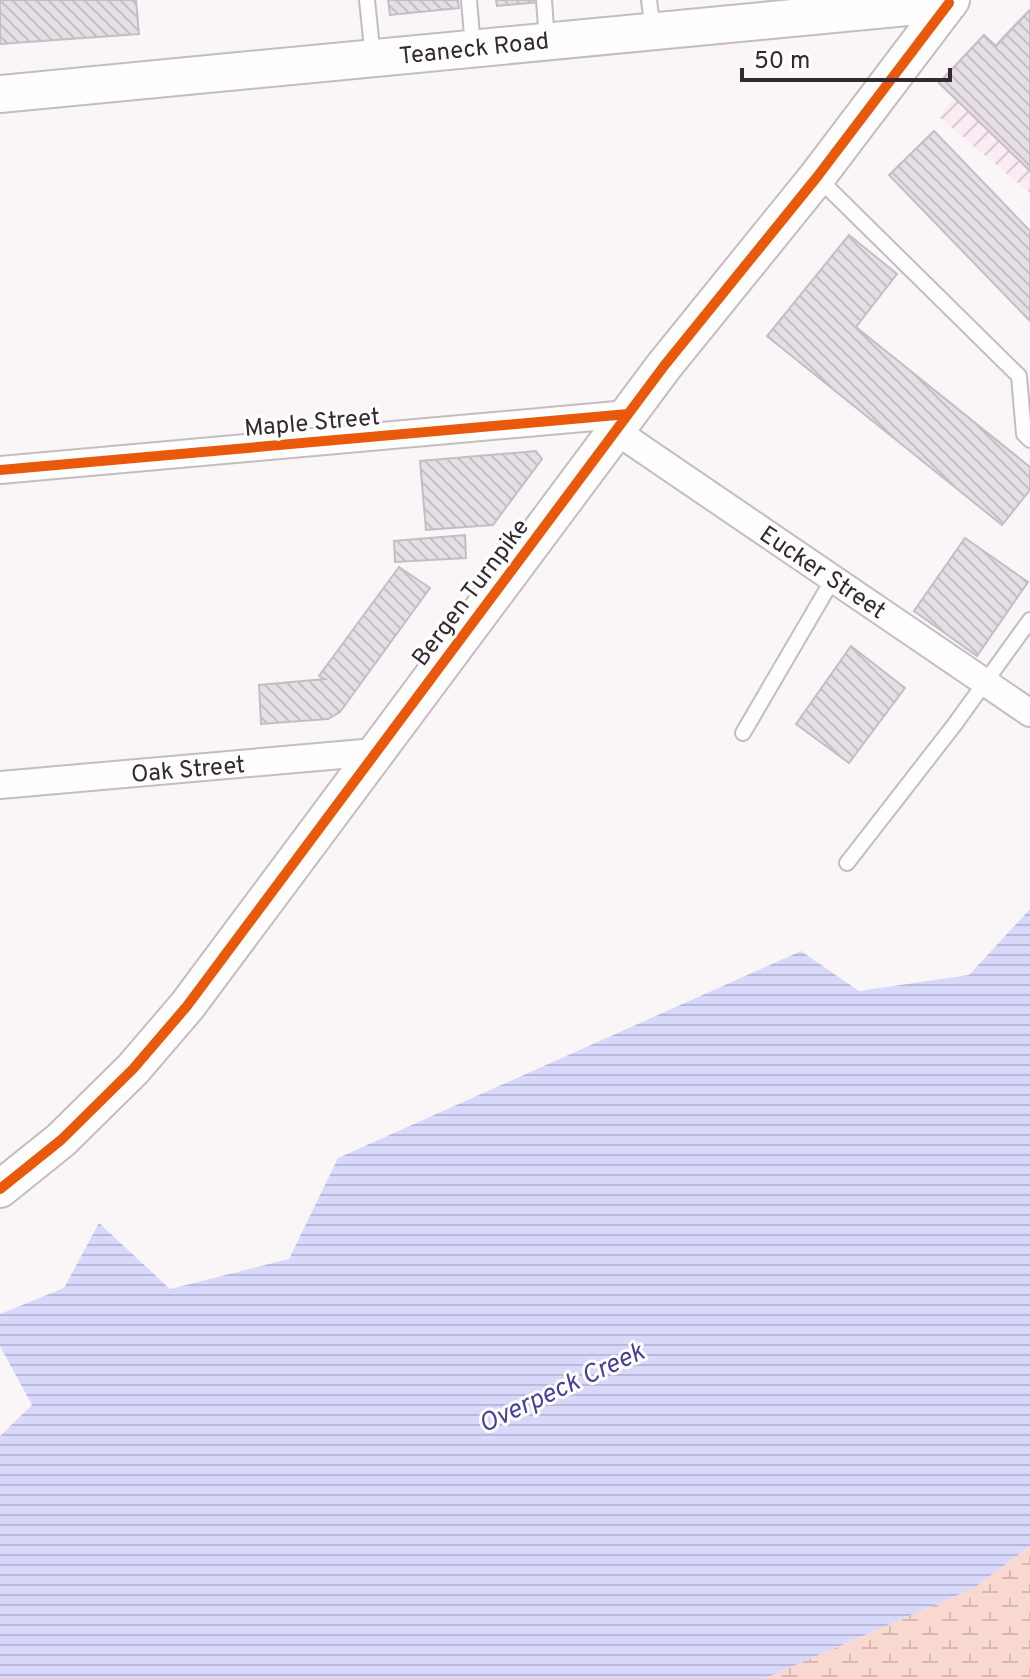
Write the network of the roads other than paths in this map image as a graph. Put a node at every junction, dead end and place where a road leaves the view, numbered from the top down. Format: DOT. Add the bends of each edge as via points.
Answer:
graph roads {
  1 [pos="367,0"];
  2 [pos="469,0"];
  3 [pos="544,0"];
  4 [pos="950,1"];
  5 [pos="651,15"];
  6 [pos="547,41"];
  7 [pos="473,49"];
  8 [pos="373,58"];
  9 [pos="0,94"];
  10 [pos="817,177"];
  11 [pos="622,422"];
  12 [pos="1030,440"];
  13 [pos="0,470"];
  14 [pos="833,579"];
  15 [pos="1030,620"];
  16 [pos="985,682"];
  17 [pos="1030,713"];
  18 [pos="743,733"];
  19 [pos="375,752"];
  20 [pos="0,785"];
  21 [pos="847,863"];
  22 [pos="0,1189"];
  1 -- 8 [label="lane"];
  2 -- 7 [label="lane"];
  3 -- 6 [label="lane"];
  4 -- 5 [label="street, Teaneck Road"];
  4 -- 10 [label="street, Bergen Turnpike"];
  5 -- 6 [label="street, Teaneck Road"];
  6 -- 7 [label="street, Teaneck Road"];
  7 -- 8 [label="street, Teaneck Road"];
  8 -- 9 [label="street, Teaneck Road"];
  10 -- 11 [label="street, Bergen Turnpike"];
  10 -- 12 [label="lane" via="1019,376 1024,434"];
  11 -- 13 [label="street, Maple Street"];
  11 -- 14 [label="street, Eucker Street"];
  11 -- 19 [label="street, Bergen Turnpike"];
  14 -- 16 [label="street, Eucker Street"];
  14 -- 18 [label="lane"];
  15 -- 16 [label="lane"];
  16 -- 17 [label="street, Eucker Street"];
  16 -- 21 [label="lane"];
  19 -- 20 [label="street, Oak Street"];
  19 -- 22 [label="street, Bergen Turnpike" via="133,1069 61,1140"];
}
